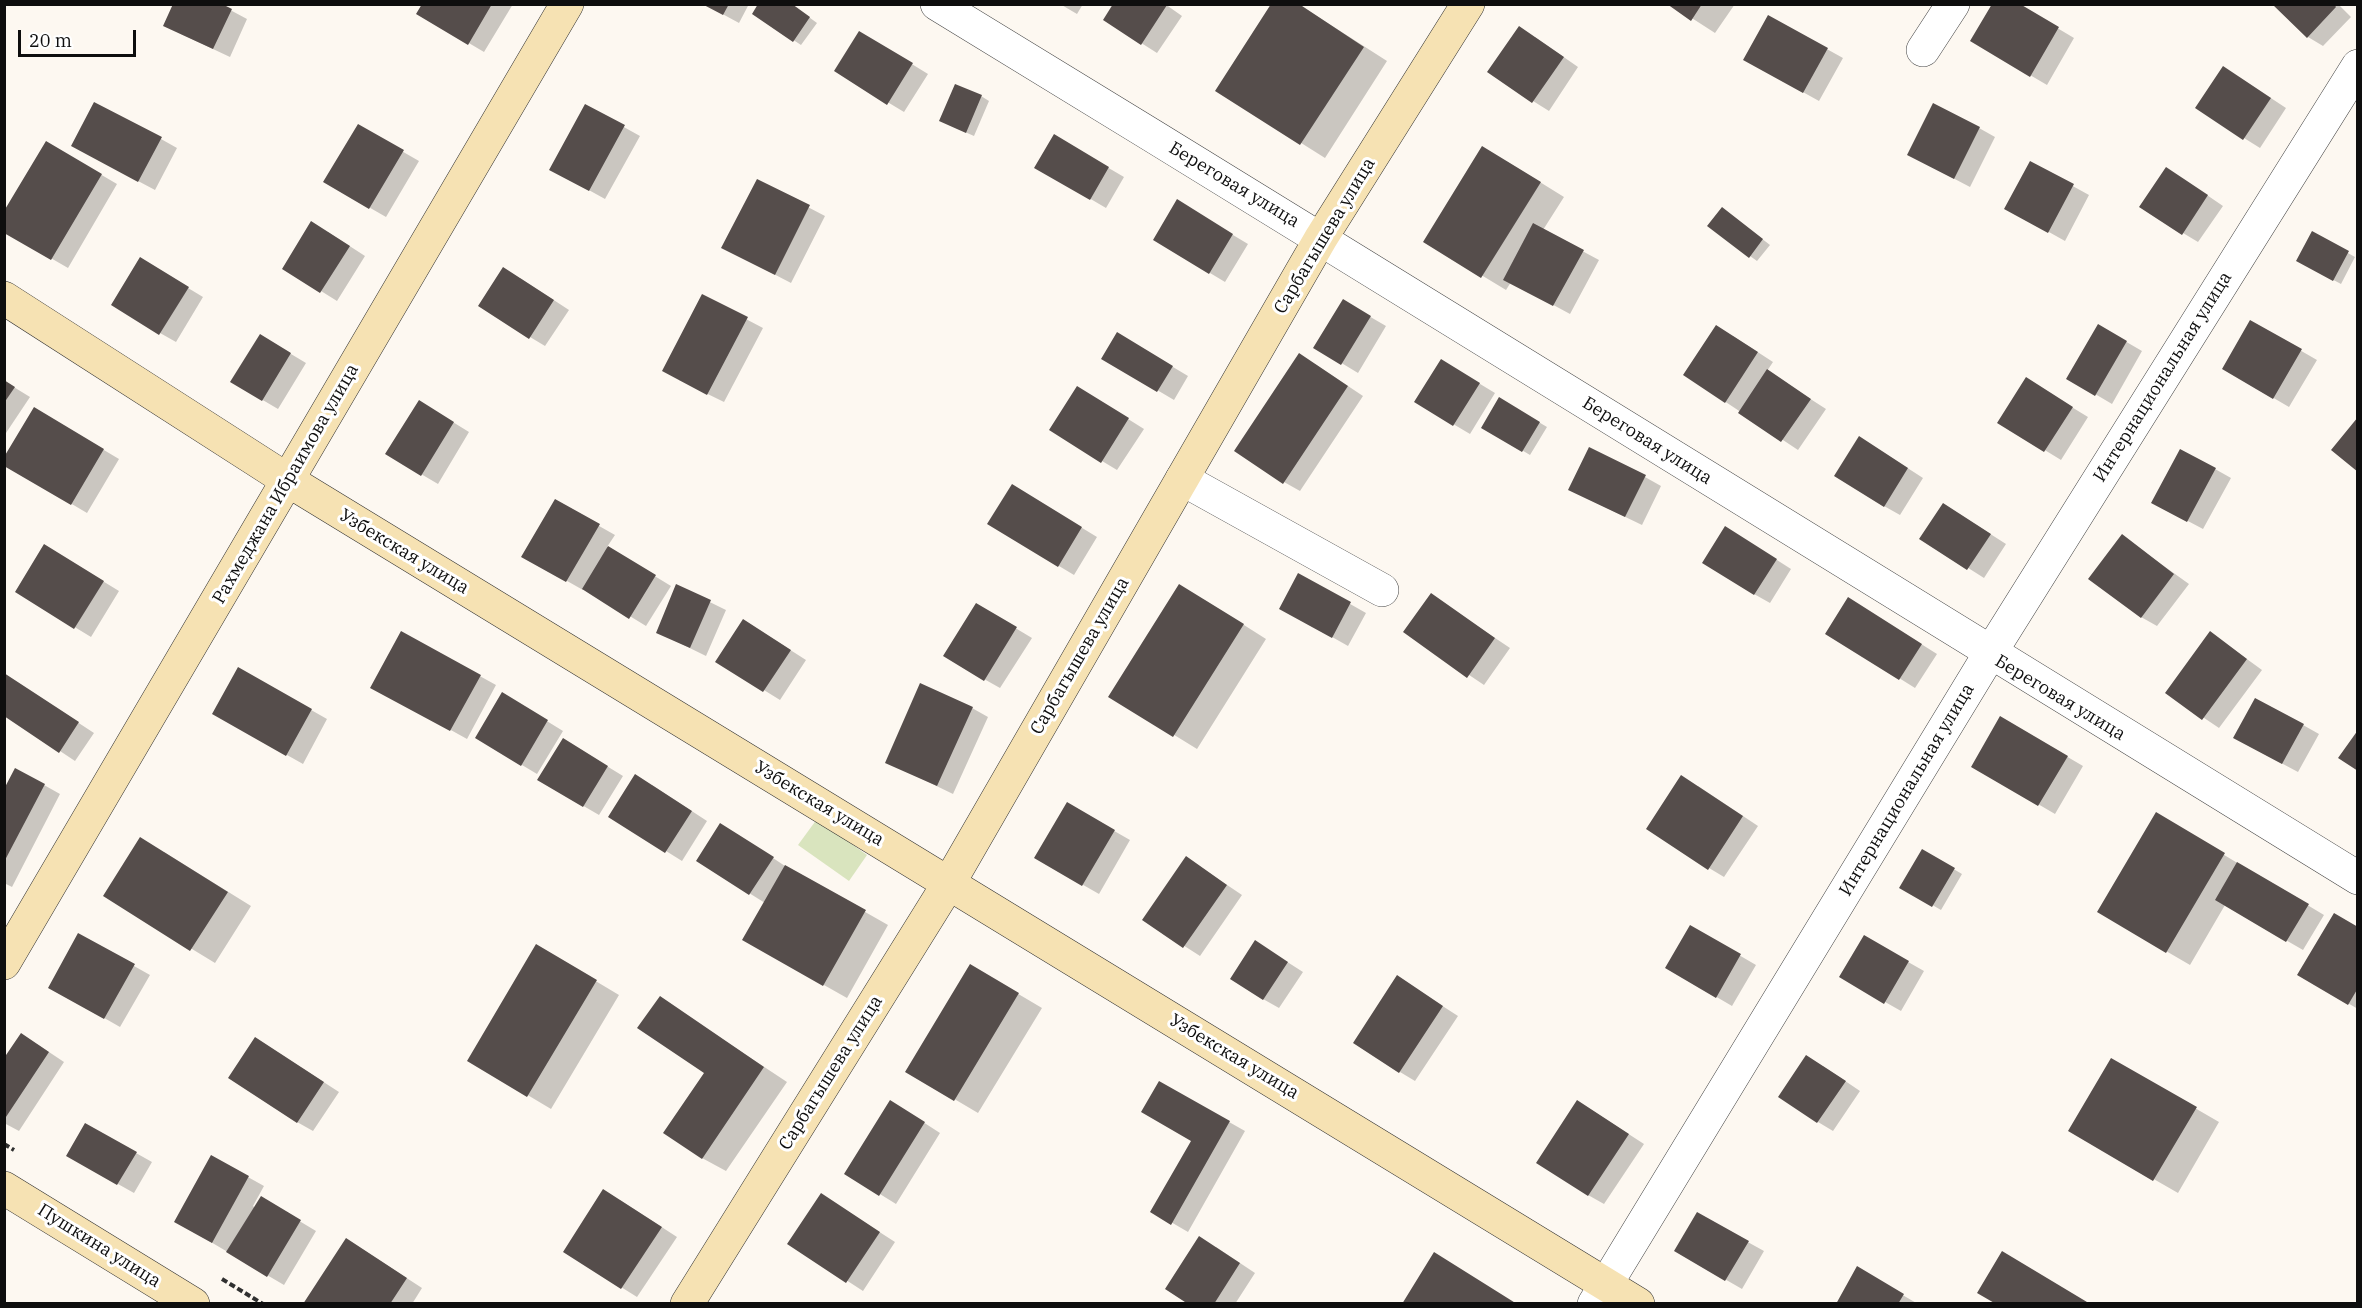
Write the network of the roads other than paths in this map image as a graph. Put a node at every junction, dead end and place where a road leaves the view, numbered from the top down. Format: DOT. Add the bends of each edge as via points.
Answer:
graph roads {
  1 [pos="567,4"];
  2 [pos="937,4"];
  3 [pos="1468,4"];
  4 [pos="1953,4"];
  5 [pos="1923,50"];
  6 [pos="2358,66"];
  7 [pos="1321,238"];
  8 [pos="4,298"];
  9 [pos="1182,479"];
  10 [pos="288,481"];
  11 [pos="1382,590"];
  12 [pos="1989,655"];
  13 [pos="2358,878"];
  14 [pos="949,883"];
  15 [pos="4,963"];
  16 [pos="4,1188"];
  17 [pos="1600,1294"];
  18 [pos="193,1304"];
  19 [pos="687,1304"];
  20 [pos="1638,1304"];
  1 -- 10 [label="street, Рахмеджана Ибраимова улица"];
  2 -- 7 [label="street, Береговая улица"];
  3 -- 7 [label="street, Сарбагышева улица"];
  4 -- 5 [label="street"];
  6 -- 12 [label="street, Интернациональная улица"];
  7 -- 9 [label="street, Сарбагышева улица"];
  7 -- 12 [label="street, Береговая улица"];
  8 -- 10 [label="street, Узбекская улица"];
  9 -- 11 [label="street"];
  9 -- 14 [label="street, Сарбагышева улица"];
  10 -- 14 [label="street, Узбекская улица"];
  10 -- 15 [label="street, Рахмеджана Ибраимова улица"];
  12 -- 13 [label="street, Береговая улица"];
  12 -- 17 [label="street, Интернациональная улица"];
  14 -- 17 [label="street, Узбекская улица"];
  14 -- 19 [label="street, Сарбагышева улица"];
  16 -- 18 [label="street, Пушкина улица"];
  17 -- 20 [label="street, Узбекская улица"];
}
